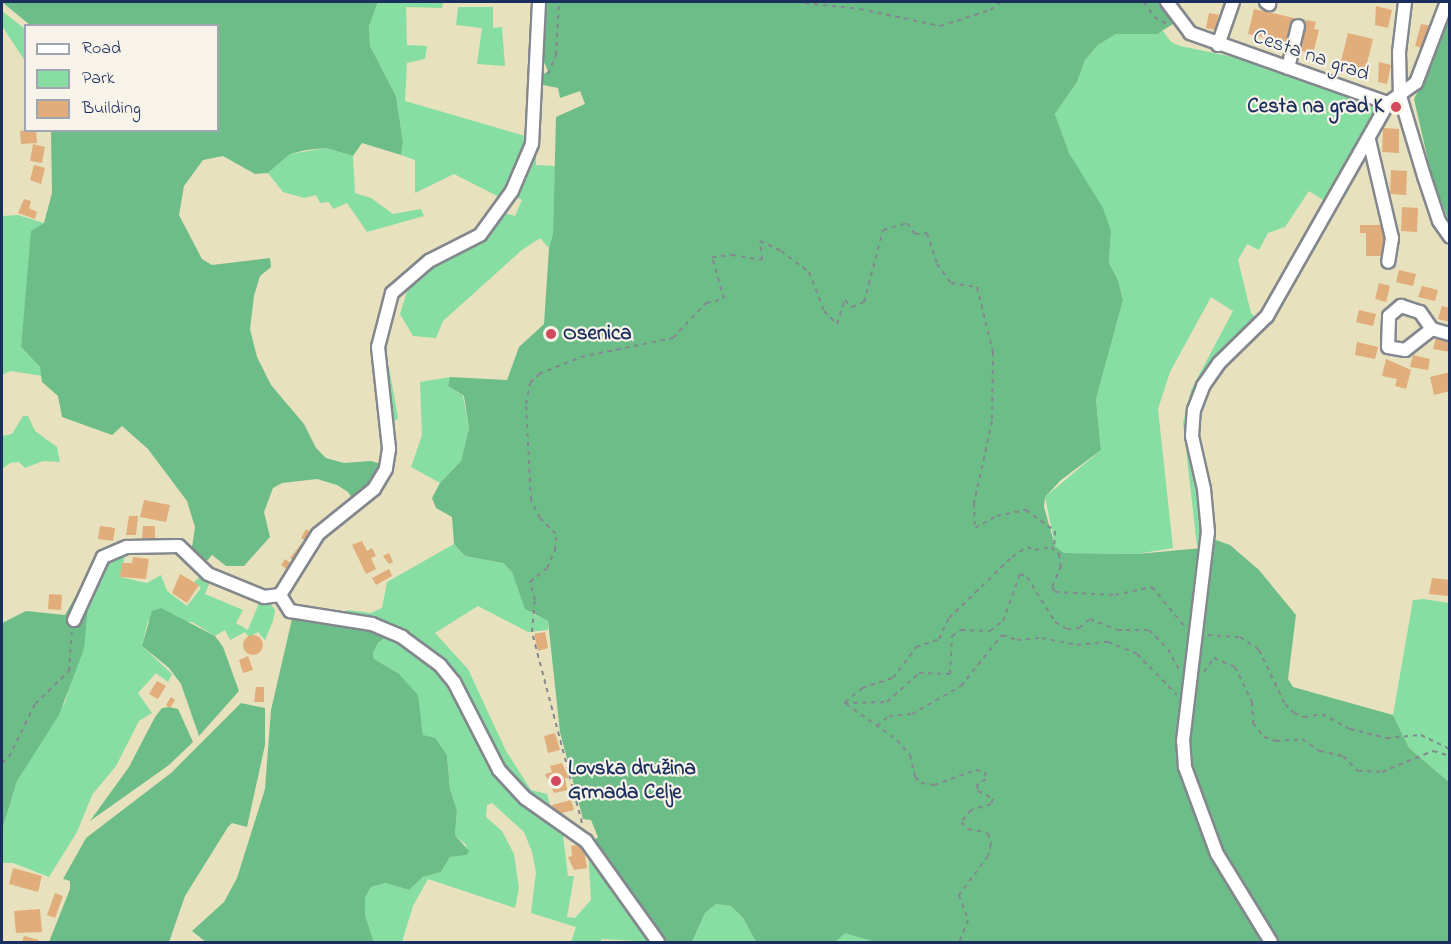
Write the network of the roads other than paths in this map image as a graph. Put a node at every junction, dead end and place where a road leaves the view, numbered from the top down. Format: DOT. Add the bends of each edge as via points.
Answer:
graph roads {
  1 [pos="539,2"];
  2 [pos="1167,2"];
  3 [pos="1233,2"];
  4 [pos="1405,2"];
  5 [pos="1447,2"];
  6 [pos="1298,26"];
  7 [pos="1218,45"];
  8 [pos="1288,68"];
  9 [pos="1401,96"];
  10 [pos="1388,104"];
  11 [pos="1369,140"];
  12 [pos="1449,237"];
  13 [pos="1388,262"];
  14 [pos="1432,329"];
  15 [pos="1449,334"];
  16 [pos="280,595"];
  17 [pos="74,620"];
  18 [pos="658,942"];
  19 [pos="1271,942"];
  1 -- 16 [label="street" via="532,144 512,191 480,235 429,261 392,294 378,347 389,449 383,476 356,506 318,534"];
  2 -- 7 [label="street, Cesta na grad" via="1190,33"];
  3 -- 7 [label="street"];
  4 -- 9 [label="street, Cesta na grad" via="1399,52"];
  5 -- 9 [label="street" via="1422,71"];
  6 -- 8 [label="street"];
  7 -- 8 [label="street, Cesta na grad"];
  8 -- 10 [label="street, Cesta na grad"];
  9 -- 10 [label="street, Cesta na grad"];
  9 -- 12 [label="street" via="1436,210"];
  10 -- 11 [label="street"];
  11 -- 13 [label="street" via="1392,238"];
  11 -- 19 [label="street" via="1267,316 1219,363 1203,386 1194,410 1192,436 1204,489 1208,532 1187,708 1185,767 1224,868"];
  14 -- 15 [label="street"];
  16 -- 17 [label="street" via="264,597 208,574 179,546 127,547 103,557"];
  16 -- 18 [label="street" via="290,611 372,624 424,651 454,682 499,770 525,798 586,840"];
}
